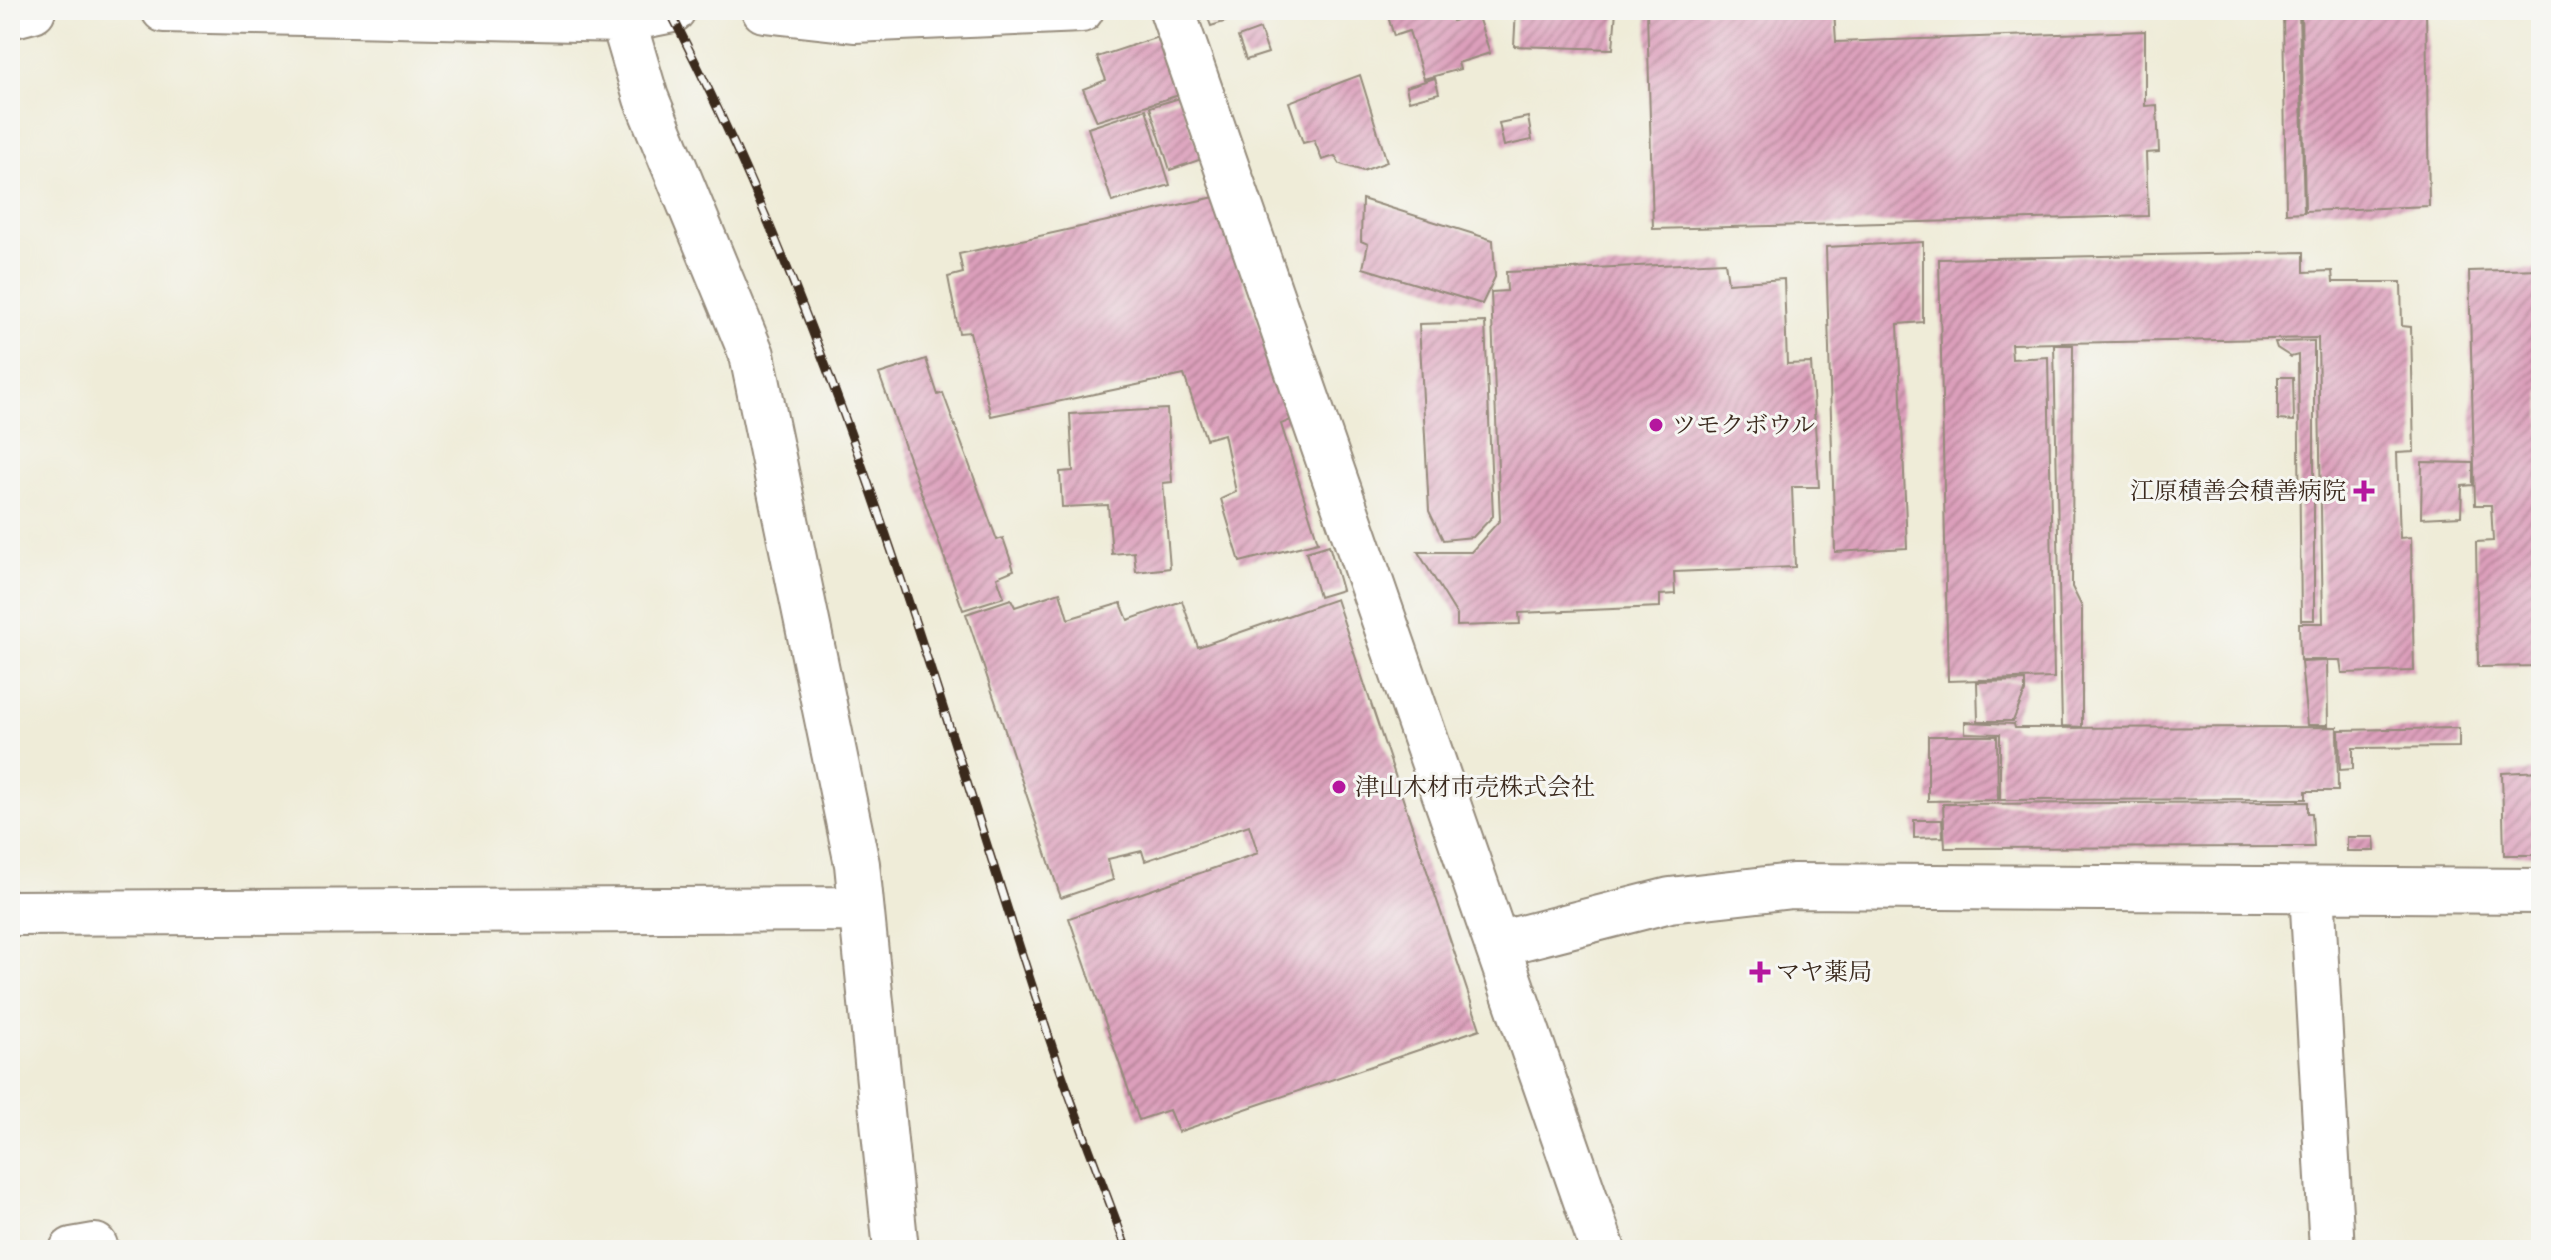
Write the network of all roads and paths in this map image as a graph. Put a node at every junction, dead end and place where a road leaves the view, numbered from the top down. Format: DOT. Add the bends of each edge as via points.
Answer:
graph roads {
  1 [pos="33,10"];
  2 [pos="164,10"];
  3 [pos="673,10"];
  4 [pos="764,10"];
  5 [pos="1081,10"];
  6 [pos="1172,10"];
  7 [pos="10,16"];
  8 [pos="623,20"];
  9 [pos="2312,890"];
  10 [pos="2541,891"];
  11 [pos="861,909"];
  12 [pos="10,913"];
  13 [pos="1498,944"];
  14 [pos="896,1250"];
  15 [pos="1603,1250"];
  16 [pos="2332,1250"];
  1 -- 7 [label="street"];
  2 -- 8 [label="street"];
  3 -- 8 [label="street"];
  4 -- 5 [label="street" via="854,20"];
  6 -- 13 [label="street"];
  8 -- 11 [label="street" via="646,98 752,355 857,864"];
  9 -- 10 [label="street"];
  9 -- 13 [label="street" via="1792,886 1670,900"];
  9 -- 16 [label="street"];
  11 -- 12 [label="street"];
  11 -- 14 [label="street"];
  13 -- 15 [label="street"];
}
